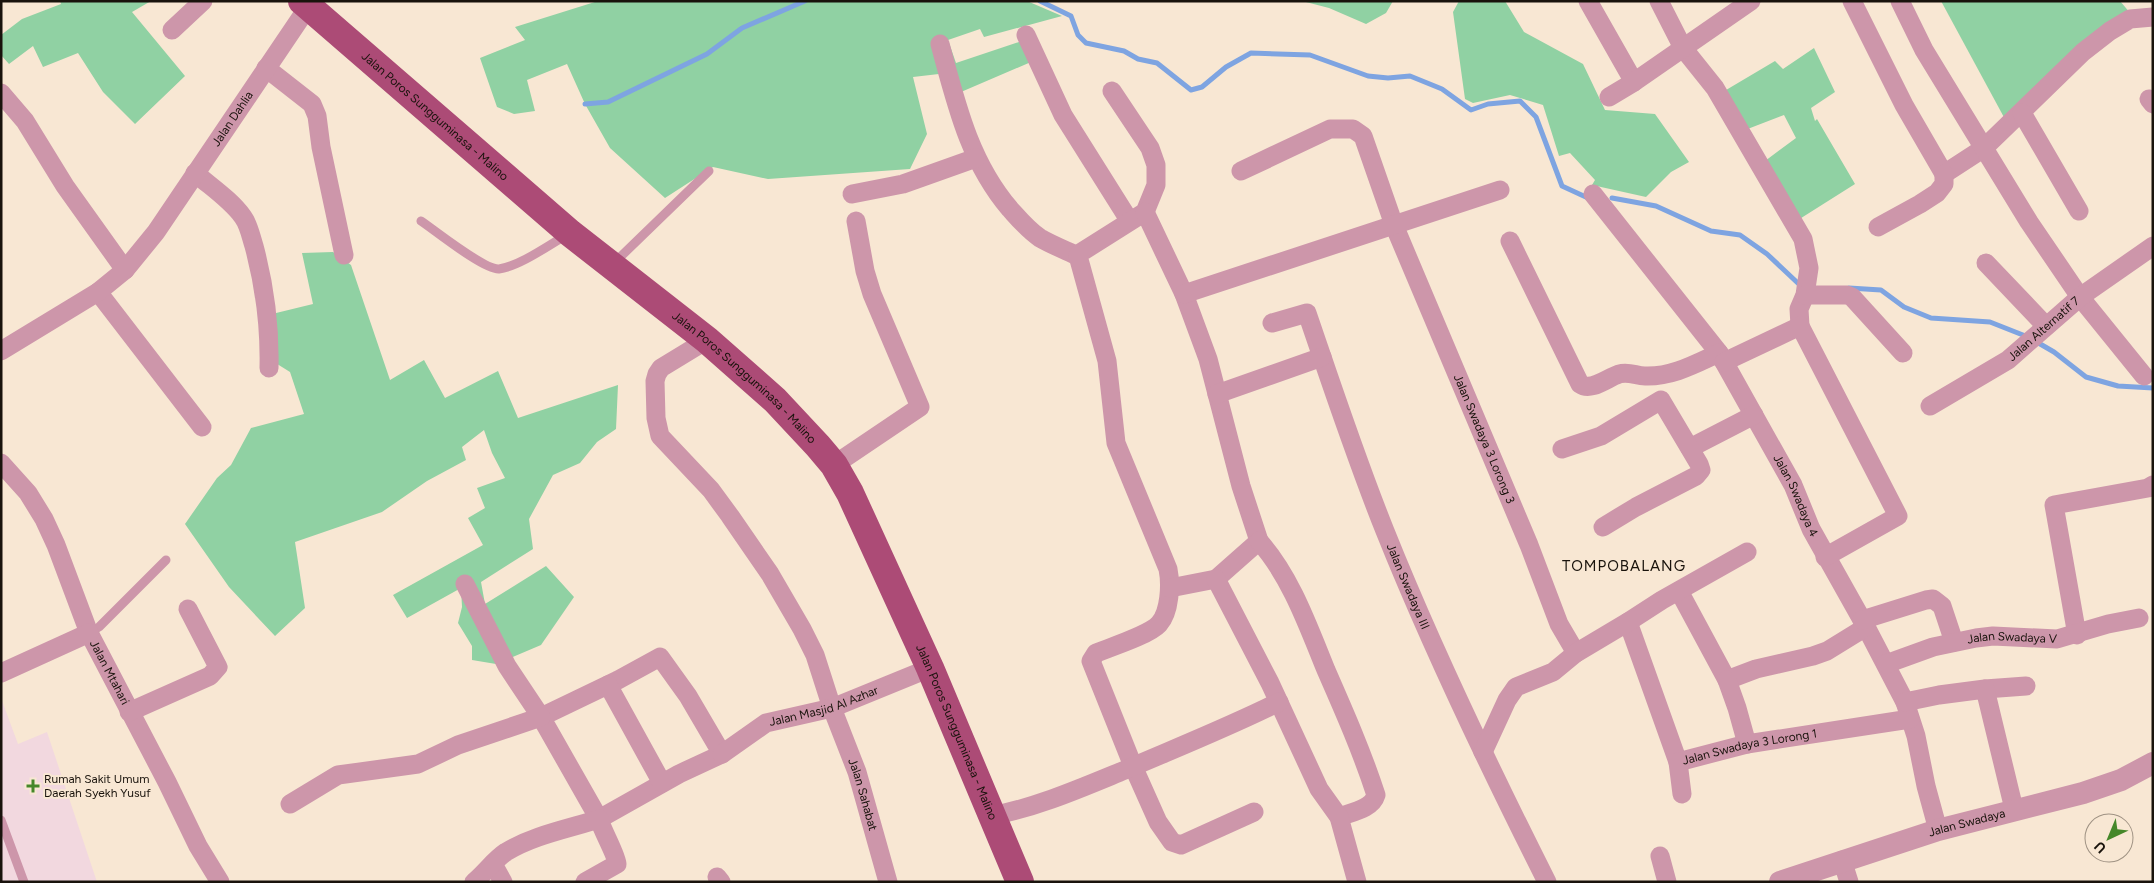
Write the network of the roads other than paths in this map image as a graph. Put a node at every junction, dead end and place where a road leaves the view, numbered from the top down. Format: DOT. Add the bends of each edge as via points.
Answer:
graph roads {
  1 [pos="203,1"];
  2 [pos="1588,1"];
  3 [pos="1659,1"];
  4 [pos="1852,1"];
  5 [pos="1900,1"];
  6 [pos="1749,2"];
  7 [pos="305,4"];
  8 [pos="2153,17"];
  9 [pos="172,30"];
  10 [pos="1026,35"];
  11 [pos="940,44"];
  12 [pos="1683,48"];
  13 [pos="266,68"];
  14 [pos="1634,82"];
  15 [pos="1112,91"];
  16 [pos="1,94"];
  17 [pos="1609,97"];
  18 [pos="2022,113"];
  19 [pos="1984,148"];
  20 [pos="976,158"];
  21 [pos="709,171"];
  22 [pos="1241,171"];
  23 [pos="195,173"];
  24 [pos="1944,174"];
  25 [pos="1500,190"];
  26 [pos="852,194"];
  27 [pos="1593,194"];
  28 [pos="2079,211"];
  29 [pos="1137,216"];
  30 [pos="421,221"];
  31 [pos="856,221"];
  32 [pos="1394,225"];
  33 [pos="1878,227"];
  34 [pos="570,232"];
  35 [pos="1510,241"];
  36 [pos="2153,246"];
  37 [pos="344,254"];
  38 [pos="1078,256"];
  39 [pos="612,264"];
  40 [pos="1986,264"];
  41 [pos="125,270"];
  42 [pos="98,292"];
  43 [pos="1184,294"];
  44 [pos="1805,295"];
  45 [pos="2080,297"];
  46 [pos="1272,323"];
  47 [pos="1800,326"];
  48 [pos="2046,326"];
  49 [pos="707,340"];
  50 [pos="1,352"];
  51 [pos="1902,352"];
  52 [pos="1322,357"];
  53 [pos="1721,358"];
  54 [pos="269,368"];
  55 [pos="2144,376"];
  56 [pos="1217,394"];
  57 [pos="1930,406"];
  58 [pos="1754,415"];
  59 [pos="202,427"];
  60 [pos="1690,448"];
  61 [pos="1562,449"];
  62 [pos="1,463"];
  63 [pos="834,465"];
  64 [pos="2153,485"];
  65 [pos="1603,527"];
  66 [pos="1259,541"];
  67 [pos="1747,552"];
  68 [pos="1825,556"];
  69 [pos="166,560"];
  70 [pos="1216,579"];
  71 [pos="465,584"];
  72 [pos="1170,588"];
  73 [pos="1679,591"];
  74 [pos="188,609"];
  75 [pos="2139,618"];
  76 [pos="1628,622"];
  77 [pos="1864,624"];
  78 [pos="89,633"];
  79 [pos="2077,634"];
  80 [pos="1954,642"];
  81 [pos="1576,653"];
  82 [pos="1886,664"];
  83 [pos="930,668"];
  84 [pos="1,673"];
  85 [pos="1727,680"];
  86 [pos="608,685"];
  87 [pos="2026,686"];
  88 [pos="1985,689"];
  89 [pos="1279,702"];
  90 [pos="832,708"];
  91 [pos="1908,711"];
  92 [pos="129,712"];
  93 [pos="541,718"];
  94 [pos="1746,744"];
  95 [pos="1483,752"];
  96 [pos="722,754"];
  97 [pos="1678,762"];
  98 [pos="2153,763"];
  99 [pos="1133,766"];
  100 [pos="662,783"];
  101 [pos="1682,794"];
  102 [pos="290,804"];
  103 [pos="2014,809"];
  104 [pos="1254,812"];
  105 [pos="991,816"];
  106 [pos="1339,817"];
  107 [pos="599,819"];
  108 [pos="1,820"];
  109 [pos="1938,830"];
  110 [pos="1660,856"];
  111 [pos="1842,860"];
  112 [pos="493,864"];
  113 [pos="587,881"];
  114 [pos="24,882"];
  115 [pos="220,882"];
  116 [pos="474,882"];
  117 [pos="503,882"];
  118 [pos="888,882"];
  119 [pos="1020,882"];
  120 [pos="1357,882"];
  121 [pos="1547,882"];
  122 [pos="1667,882"];
  123 [pos="1780,882"];
  124 [pos="1849,882"];
  1 -- 9 [label="street"];
  2 -- 14 [label="street"];
  3 -- 12 [label="street"];
  4 -- 24 [label="street" via="1904,105"];
  5 -- 19 [label="street" via="1924,50"];
  6 -- 12 [label="street"];
  7 -- 13 [label="street, Jalan Dahlia"];
  7 -- 34 [label="main road, Jalan Poros Sungguminasa - Malino"];
  8 -- 18 [label="street" via="2130,19 2110,31 2083,52"];
  10 -- 29 [label="street" via="1063,115"];
  11 -- 20 [label="street" via="962,122"];
  12 -- 14 [label="street"];
  12 -- 44 [label="street" via="1715,88 1803,239 1809,262"];
  13 -- 23 [label="street, Jalan Dahlia"];
  13 -- 37 [label="street" via="312,104 316,111"];
  14 -- 17 [label="street"];
  15 -- 29 [label="street" via="1150,148 1156,165 1156,185"];
  16 -- 41 [label="street" via="25,121 65,186"];
  18 -- 19 [label="street"];
  18 -- 28 [label="street"];
  19 -- 24 [label="street"];
  19 -- 45 [label="street"];
  20 -- 26 [label="street" via="903,184"];
  20 -- 38 [label="street" via="1000,197 1026,227"];
  21 -- 39 [label="lane"];
  22 -- 32 [label="street, Jalan Swadaya 3 Lorong 3" via="1330,129 1353,129 1363,136"];
  23 -- 41 [label="street, Jalan Dahlia"];
  23 -- 54 [label="street" via="246,221 260,269 270,327"];
  24 -- 33 [label="street" via="1944,184 1936,193"];
  25 -- 32 [label="street"];
  27 -- 53 [label="street, Jalan Swadaya 4"];
  29 -- 38 [label="street"];
  29 -- 43 [label="street"];
  30 -- 34 [label="lane" via="481,263 497,269 512,265"];
  31 -- 63 [label="street" via="872,294 920,408"];
  32 -- 43 [label="street"];
  32 -- 81 [label="street, Jalan Swadaya 3 Lorong 3" via="1559,624"];
  34 -- 39 [label="main road, Jalan Poros Sungguminasa - Malino"];
  35 -- 53 [label="street" via="1583,386 1590,387 1620,374 1644,377 1674,373"];
  36 -- 45 [label="street, Jalan Alternatif 7"];
  38 -- 72 [label="street" via="1106,356 1116,443 1168,569"];
  39 -- 49 [label="main road, Jalan Poros Sungguminasa - Malino"];
  40 -- 48 [label="street"];
  41 -- 42 [label="street, Jalan Dahlia"];
  42 -- 50 [label="street, Jalan Dahlia"];
  42 -- 59 [label="street"];
  43 -- 56 [label="street"];
  44 -- 47 [label="street" via="1799,309"];
  44 -- 51 [label="street" via="1852,297"];
  45 -- 48 [label="street, Jalan Alternatif 7"];
  45 -- 55 [label="street"];
  46 -- 52 [label="street, Jalan Swadaya III" via="1307,313"];
  47 -- 53 [label="street"];
  47 -- 68 [label="street" via="1898,516"];
  48 -- 57 [label="street, Jalan Alternatif 7" via="2008,360"];
  49 -- 63 [label="main road, Jalan Poros Sungguminasa - Malino" via="775,400"];
  49 -- 90 [label="street, Jalan Sahabat" via="661,368 657,374 658,430 664,442 711,490 778,587 814,655"];
  52 -- 56 [label="street"];
  52 -- 95 [label="street, Jalan Swadaya III" via="1388,538 1447,678"];
  53 -- 58 [label="street, Jalan Swadaya 4"];
  56 -- 66 [label="street"];
  58 -- 60 [label="street"];
  58 -- 68 [label="street, Jalan Swadaya 4" via="1793,485"];
  60 -- 61 [label="street" via="1661,400 1601,436"];
  60 -- 65 [label="street" via="1701,470 1696,476"];
  62 -- 78 [label="street, Jalan Mtahari" via="28,493 48,526"];
  63 -- 83 [label="main road, Jalan Poros Sungguminasa - Malino"];
  64 -- 79 [label="street" via="2054,506"];
  66 -- 70 [label="street"];
  66 -- 106 [label="street" via="1275,558 1301,612 1376,795 1370,806"];
  67 -- 73 [label="street"];
  68 -- 77 [label="street, Jalan Swadaya 4"];
  69 -- 78 [label="lane" via="99,627"];
  70 -- 72 [label="street"];
  70 -- 89 [label="street"];
  71 -- 93 [label="street" via="507,666"];
  72 -- 99 [label="street" via="1159,624 1096,654 1091,661"];
  73 -- 76 [label="street"];
  73 -- 85 [label="street"];
  74 -- 92 [label="street" via="218,667 210,676"];
  75 -- 79 [label="street, Jalan Swadaya V"];
  76 -- 81 [label="street"];
  76 -- 97 [label="street, Jalan Swadaya 3 Lorong 1"];
  77 -- 80 [label="street" via="1933,600 1942,606"];
  77 -- 82 [label="street, Jalan Swadaya 4"];
  77 -- 85 [label="street" via="1813,656 1756,668"];
  78 -- 84 [label="street"];
  78 -- 92 [label="street, Jalan Mtahari"];
  79 -- 80 [label="street, Jalan Swadaya V" via="2057,639 1993,636"];
  80 -- 82 [label="street, Jalan Swadaya V"];
  81 -- 95 [label="street" via="1553,672 1520,684 1512,691"];
  82 -- 91 [label="street, Jalan Swadaya 4"];
  83 -- 90 [label="street, Jalan Masjid Al Azhar"];
  83 -- 105 [label="main road, Jalan Poros Sungguminasa - Malino"];
  85 -- 94 [label="street"];
  86 -- 93 [label="street"];
  86 -- 96 [label="street" via="655,658 662,658"];
  86 -- 100 [label="street"];
  87 -- 88 [label="street, Jalan Swadaya 3 Lorong 1"];
  88 -- 91 [label="street, Jalan Swadaya 3 Lorong 1" via="1939,695"];
  88 -- 103 [label="street"];
  89 -- 99 [label="street"];
  89 -- 106 [label="street" via="1319,789"];
  90 -- 96 [label="street, Jalan Masjid Al Azhar" via="766,723"];
  90 -- 118 [label="street, Jalan Sahabat" via="857,772"];
  91 -- 94 [label="street, Jalan Swadaya 3 Lorong 1"];
  91 -- 109 [label="street, Jalan Swadaya 4"];
  92 -- 115 [label="street, Jalan Mtahari"];
  93 -- 102 [label="street" via="458,745 418,764 338,775"];
  93 -- 107 [label="street"];
  94 -- 97 [label="street, Jalan Swadaya 3 Lorong 1"];
  95 -- 121 [label="street, Jalan Swadaya III"];
  96 -- 100 [label="street, Jalan Masjid Al Azhar"];
  97 -- 101 [label="street"];
  98 -- 103 [label="street, Jalan Swadaya" via="2121,780 2083,793"];
  99 -- 104 [label="street" via="1158,822 1176,845"];
  99 -- 105 [label="street" via="1022,810"];
  100 -- 107 [label="street, Jalan Masjid Al Azhar"];
  103 -- 109 [label="street, Jalan Swadaya"];
  105 -- 119 [label="main road, Jalan Poros Sungguminasa - Malino"];
  106 -- 120 [label="street"];
  107 -- 112 [label="street, Jalan Masjid Al Azhar" via="530,840 504,853"];
  107 -- 113 [label="street" via="617,864"];
  108 -- 114 [label="lane"];
  109 -- 111 [label="street, Jalan Swadaya"];
  110 -- 122 [label="street"];
  111 -- 123 [label="street, Jalan Swadaya"];
  111 -- 124 [label="street"];
  112 -- 116 [label="street"];
  112 -- 117 [label="street"];
}
